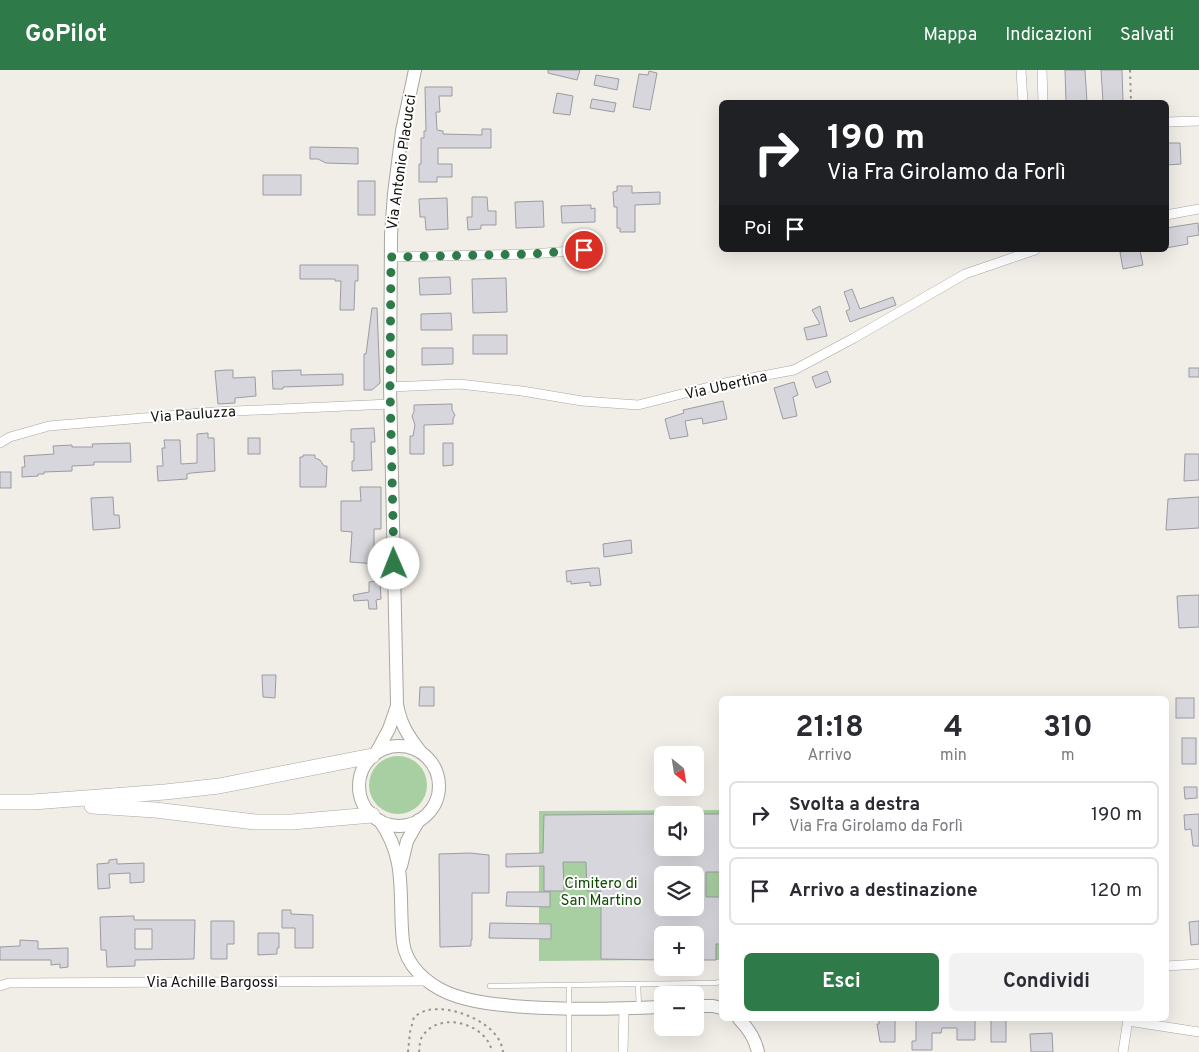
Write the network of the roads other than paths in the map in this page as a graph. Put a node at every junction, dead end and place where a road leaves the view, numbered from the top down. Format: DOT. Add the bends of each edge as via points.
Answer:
graph roads {
  1 [pos="415,70"];
  2 [pos="1021,70"];
  3 [pos="1042,70"];
  4 [pos="1023,100"];
  5 [pos="1044,100"];
  6 [pos="1199,121"];
  7 [pos="1169,122"];
  8 [pos="1199,209"];
  9 [pos="1169,214"];
  10 [pos="584,250"];
  11 [pos="1029,252"];
  12 [pos="391,257"];
  13 [pos="390,388"];
  14 [pos="390,404"];
  15 [pos="0,443"];
  16 [pos="398,704"];
  17 [pos="420,751"];
  18 [pos="374,755"];
  19 [pos="0,802"];
  20 [pos="33,802"];
  21 [pos="376,818"];
  22 [pos="419,820"];
  23 [pos="400,868"];
  24 [pos="1199,964"];
  25 [pos="1169,966"];
  26 [pos="426,981"];
  27 [pos="719,982"];
  28 [pos="638,984"];
  29 [pos="569,985"];
  30 [pos="0,986"];
  31 [pos="490,986"];
  32 [pos="704,1006"];
  33 [pos="624,1008"];
  34 [pos="639,1008"];
  35 [pos="654,1008"];
  36 [pos="719,1008"];
  37 [pos="569,1009"];
  38 [pos="740,1021"];
  39 [pos="1128,1021"];
  40 [pos="1134,1021"];
  41 [pos="1199,1032"];
  42 [pos="570,1052"];
  43 [pos="623,1052"];
  44 [pos="758,1052"];
  45 [pos="1123,1052"];
  1 -- 12 [label="main road, Via Antonio Placucci" via="402,131"];
  2 -- 4 [label="street"];
  3 -- 5 [label="street"];
  6 -- 7 [label="street"];
  8 -- 9 [label="street"];
  10 -- 12 [label="street"];
  11 -- 13 [label="street, Via Ubertina" via="965,274 794,370 638,405 582,401 459,384"];
  12 -- 13 [label="main road, Via Antonio Placucci"];
  13 -- 14 [label="main road, Via Antonio Placucci"];
  14 -- 15 [label="street, Via Pauluzza" via="214,412 49,426"];
  14 -- 16 [label="main road, Via Antonio Placucci"];
  16 -- 17 [label="main road, Via Antonio Placucci" via="405,731"];
  16 -- 18 [label="main road, Via Antonio Placucci" via="393,722"];
  17 -- 18 [label="main road" via="393,746"];
  17 -- 22 [label="main road, Via Antonio Placucci" via="434,766 439,777 439,790 430,812"];
  18 -- 20 [label="highway" via="219,786"];
  18 -- 21 [label="main road, Via Antonio Placucci" via="364,767 360,792 364,805"];
  19 -- 20 [label="highway"];
  20 -- 21 [label="highway" via="155,810 255,822"];
  21 -- 22 [label="main road" via="400,826"];
  21 -- 23 [label="main road, Via Antonio Placucci" via="393,842"];
  22 -- 23 [label="main road, Via Antonio Placucci" via="407,841"];
  23 -- 26 [label="main road, Via Antonio Placucci" via="403,943 407,957"];
  24 -- 25 [label="street"];
  26 -- 30 [label="street, Via Achille Bargossi" via="9,983"];
  26 -- 37 [label="main road, Via Antonio Placucci" via="448,994 482,1002"];
  27 -- 28 [label="lane"];
  28 -- 29 [label="lane"];
  28 -- 34 [label="lane"];
  29 -- 31 [label="lane"];
  29 -- 37 [label="lane"];
  32 -- 36 [label="main road"];
  33 -- 34 [label="main road, Via Antonio Placucci"];
  33 -- 37 [label="main road, Via Antonio Placucci"];
  33 -- 43 [label="street"];
  34 -- 35 [label="main road, Via Antonio Placucci"];
  37 -- 42 [label="lane"];
  38 -- 44 [label="main road" via="749,1029"];
  39 -- 45 [label="street"];
  40 -- 41 [label="street"];
}
